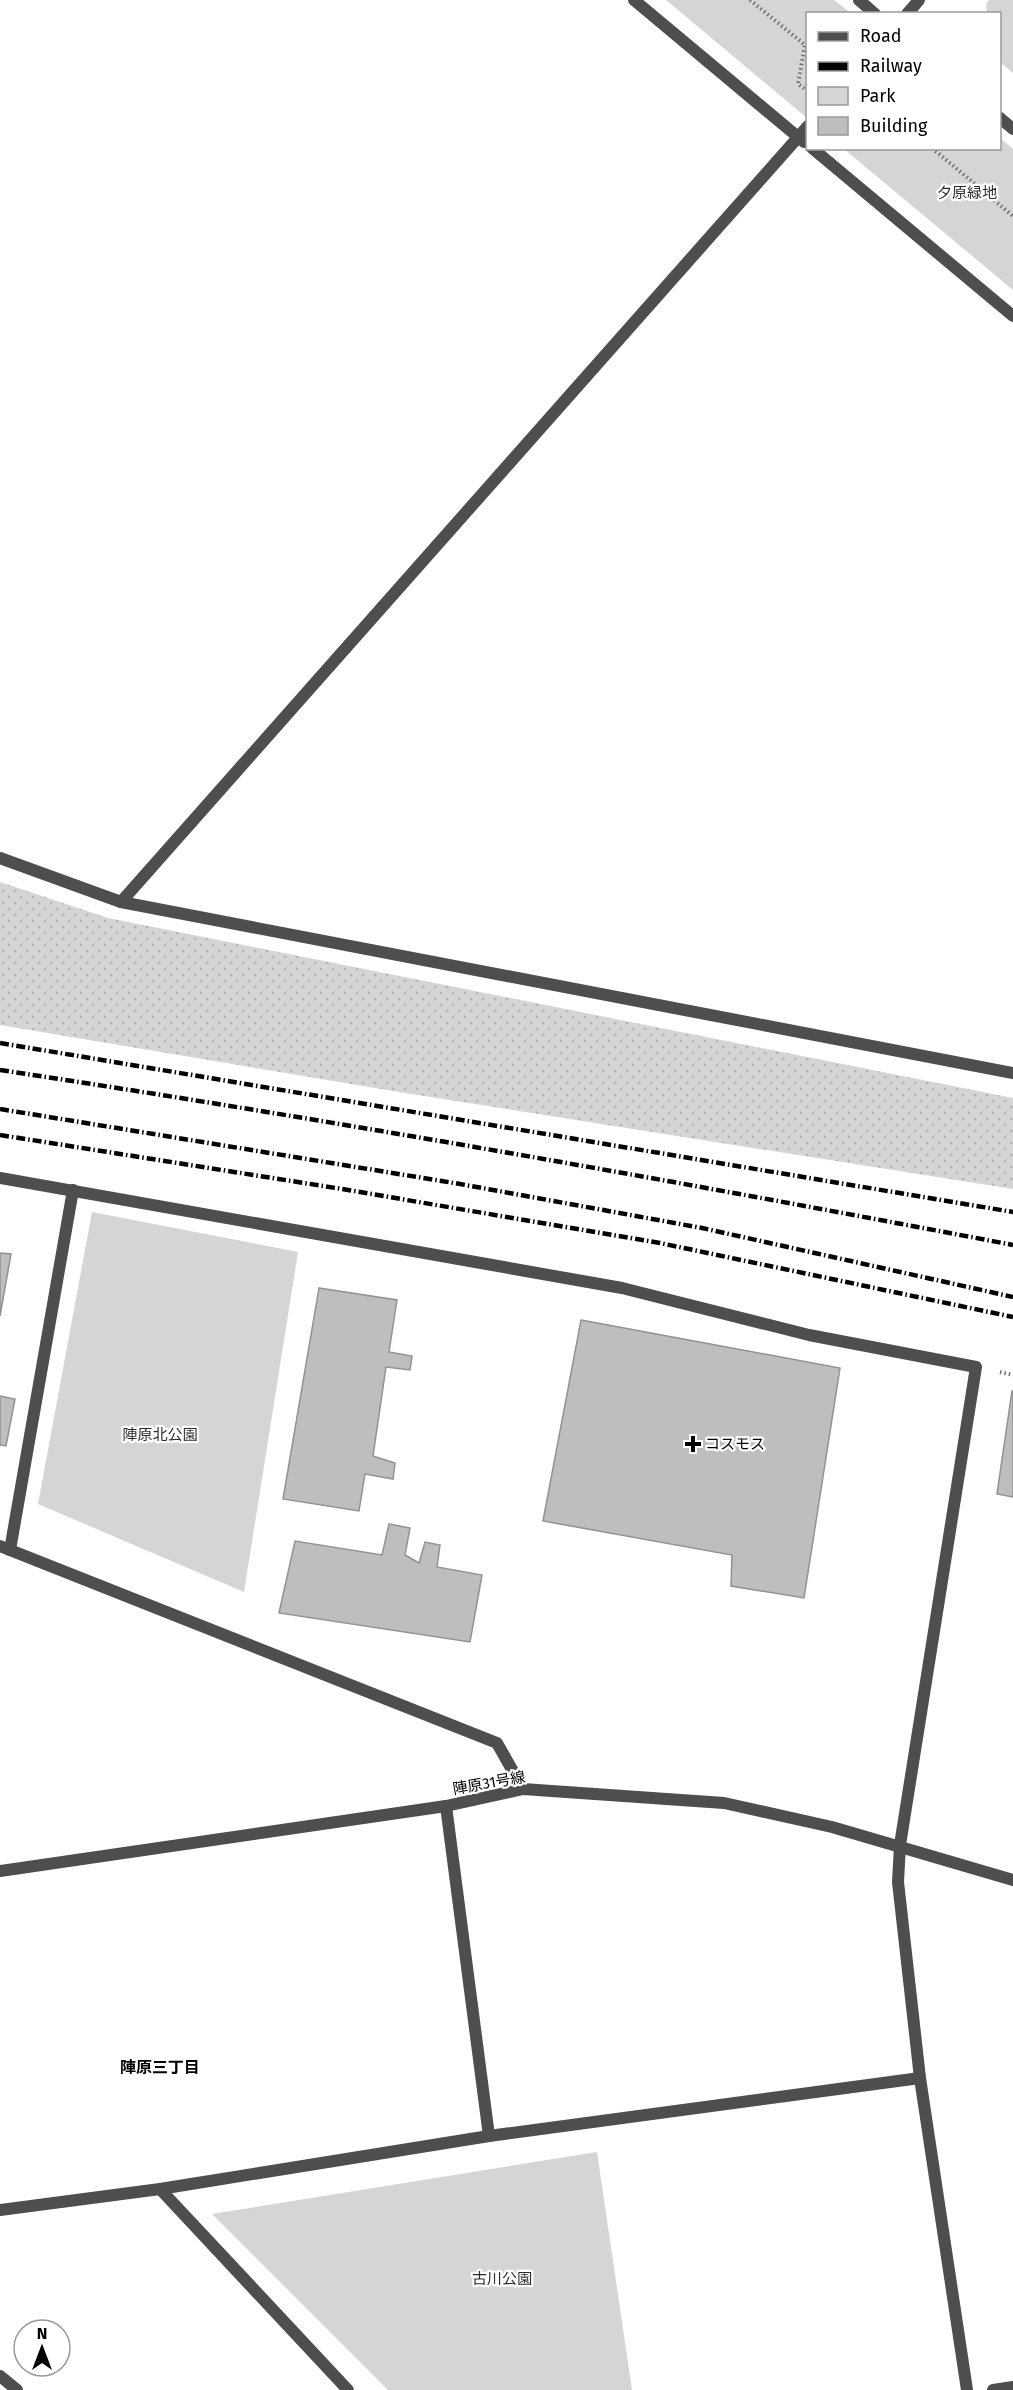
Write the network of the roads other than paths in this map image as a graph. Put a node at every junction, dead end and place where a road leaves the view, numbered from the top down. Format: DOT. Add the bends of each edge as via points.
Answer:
graph roads {
  1 [pos="634,0"];
  2 [pos="858,0"];
  3 [pos="919,0"];
  4 [pos="873,12"];
  5 [pos="909,12"];
  6 [pos="1001,120"];
  7 [pos="1013,129"];
  8 [pos="803,141"];
  9 [pos="814,150"];
  10 [pos="1013,316"];
  11 [pos="0,858"];
  12 [pos="121,902"];
  13 [pos="1013,1073"];
  14 [pos="0,1178"];
  15 [pos="73,1190"];
  16 [pos="5,1548"];
  17 [pos="523,1789"];
  18 [pos="446,1806"];
  19 [pos="900,1845"];
  20 [pos="0,1871"];
  21 [pos="1013,1880"];
  22 [pos="920,2078"];
  23 [pos="489,2136"];
  24 [pos="160,2189"];
  25 [pos="0,2210"];
  26 [pos="0,2376"];
  27 [pos="1013,2387"];
  28 [pos="17,2390"];
  29 [pos="348,2390"];
  30 [pos="967,2390"];
  31 [pos="993,2390"];
  1 -- 8 [label="street"];
  2 -- 4 [label="street"];
  3 -- 5 [label="street"];
  6 -- 7 [label="street"];
  8 -- 12 [label="street"];
  9 -- 10 [label="street"];
  11 -- 12 [label="street"];
  12 -- 13 [label="street"];
  14 -- 15 [label="street"];
  15 -- 16 [label="street"];
  15 -- 19 [label="street" via="622,1288 809,1335 976,1367"];
  16 -- 17 [label="street" via="497,1743"];
  17 -- 18 [label="street, 陣原31号線"];
  17 -- 19 [label="street, 陣原31号線" via="724,1803"];
  18 -- 20 [label="street, 陣原31号線"];
  18 -- 23 [label="street"];
  19 -- 21 [label="street, 陣原31号線"];
  19 -- 22 [label="street" via="898,1882"];
  22 -- 23 [label="street"];
  22 -- 30 [label="street"];
  23 -- 24 [label="street"];
  24 -- 25 [label="street"];
  24 -- 29 [label="street"];
  26 -- 28 [label="street"];
  27 -- 31 [label="street"];
}
